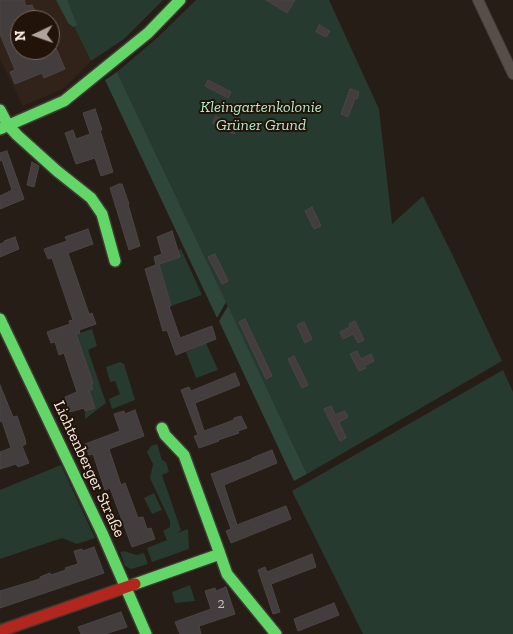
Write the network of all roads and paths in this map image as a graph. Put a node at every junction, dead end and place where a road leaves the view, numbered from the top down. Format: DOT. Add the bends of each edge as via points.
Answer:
graph roads {
  1 [pos="180,0"];
  2 [pos="478,0"];
  3 [pos="513,74"];
  4 [pos="0,110"];
  5 [pos="4,127"];
  6 [pos="115,261"];
  7 [pos="0,319"];
  8 [pos="162,428"];
  9 [pos="220,554"];
  10 [pos="124,587"];
  11 [pos="0,632"];
  12 [pos="146,634"];
  13 [pos="276,634"];
  1 -- 5 [label="street" via="148,34 64,101"];
  2 -- 3 [label="street"];
  4 -- 5 [label="street"];
  5 -- 6 [label="street" via="91,198 102,214"];
  7 -- 10 [label="street, Lichtenberger Straße" via="102,533"];
  8 -- 9 [label="street" via="184,455"];
  9 -- 10 [label="street"];
  9 -- 13 [label="street" via="227,574"];
  10 -- 11 [label="street"];
  10 -- 12 [label="street, Lichtenberger Straße"];
}
